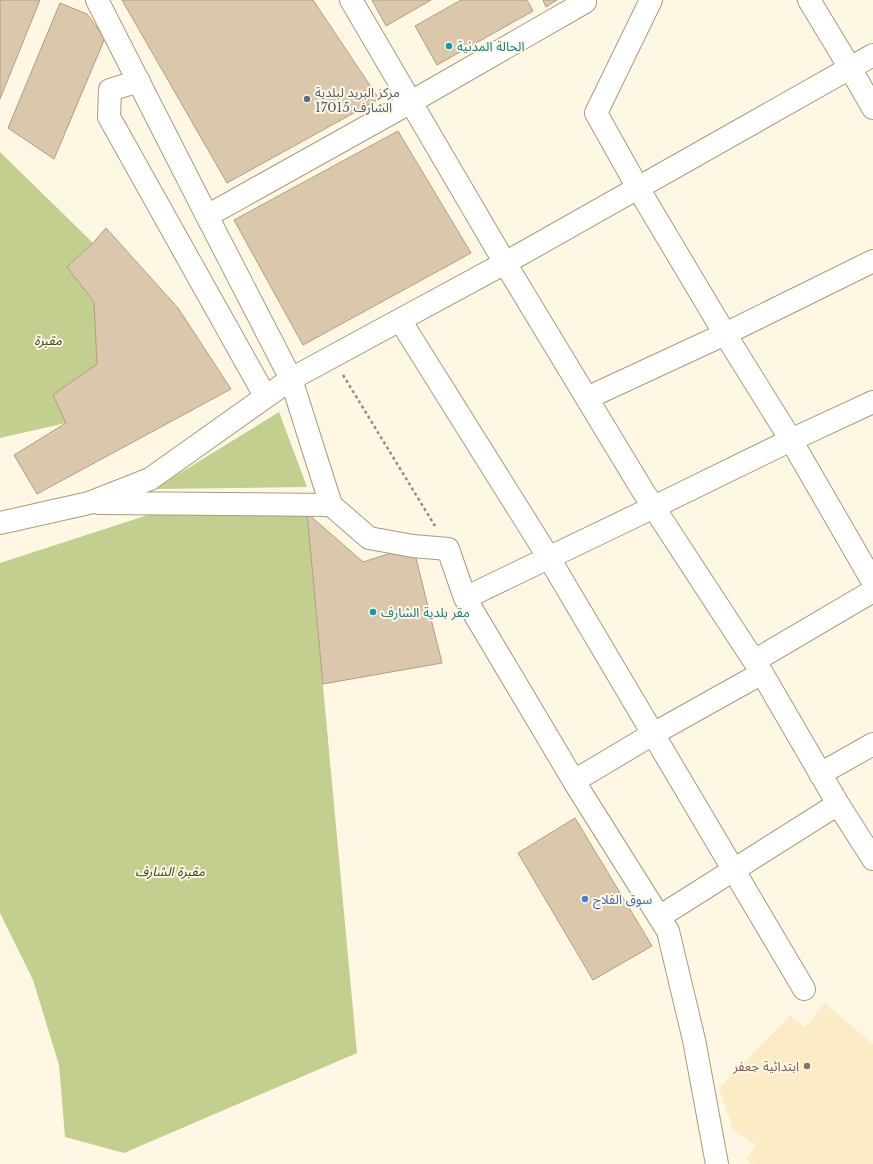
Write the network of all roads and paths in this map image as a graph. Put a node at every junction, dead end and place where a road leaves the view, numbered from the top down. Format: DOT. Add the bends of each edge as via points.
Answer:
graph roads {
  1 [pos="97,0"];
  2 [pos="351,0"];
  3 [pos="583,0"];
  4 [pos="651,0"];
  5 [pos="809,0"];
  6 [pos="873,55"];
  7 [pos="850,68"];
  8 [pos="139,81"];
  9 [pos="411,102"];
  10 [pos="873,108"];
  11 [pos="638,188"];
  12 [pos="207,216"];
  13 [pos="873,261"];
  14 [pos="505,264"];
  15 [pos="400,320"];
  16 [pos="725,334"];
  17 [pos="332,357"];
  18 [pos="291,379"];
  19 [pos="265,396"];
  20 [pos="587,398"];
  21 [pos="873,402"];
  22 [pos="791,440"];
  23 [pos="89,503"];
  24 [pos="331,505"];
  25 [pos="654,508"];
  26 [pos="0,512"];
  27 [pos="0,523"];
  28 [pos="448,549"];
  29 [pos="549,558"];
  30 [pos="873,582"];
  31 [pos="873,591"];
  32 [pos="465,598"];
  33 [pos="758,667"];
  34 [pos="653,734"];
  35 [pos="873,744"];
  36 [pos="820,774"];
  37 [pos="574,781"];
  38 [pos="838,804"];
  39 [pos="873,859"];
  40 [pos="734,870"];
  41 [pos="659,917"];
  42 [pos="804,989"];
  43 [pos="717,1164"];
  1 -- 8 [label="street"];
  2 -- 9 [label="street"];
  3 -- 9 [label="street" via="585,2"];
  4 -- 11 [label="street" via="596,113"];
  5 -- 7 [label="street"];
  6 -- 7 [label="street"];
  7 -- 10 [label="street"];
  7 -- 11 [label="street"];
  8 -- 12 [label="street"];
  8 -- 19 [label="street" via="110,90 109,117"];
  9 -- 12 [label="street"];
  9 -- 14 [label="street"];
  11 -- 14 [label="street"];
  11 -- 16 [label="street"];
  12 -- 18 [label="street"];
  13 -- 16 [label="street"];
  14 -- 15 [label="street"];
  14 -- 20 [label="street"];
  15 -- 17 [label="street"];
  15 -- 29 [label="street"];
  16 -- 20 [label="street"];
  16 -- 22 [label="street"];
  17 -- 18 [label="street"];
  17 -- 28 [label="path"];
  18 -- 19 [label="street"];
  18 -- 24 [label="street"];
  19 -- 23 [label="street" via="150,479"];
  20 -- 25 [label="street"];
  21 -- 22 [label="street"];
  22 -- 25 [label="street"];
  22 -- 30 [label="street"];
  23 -- 24 [label="street"];
  23 -- 26 [label="street"];
  23 -- 27 [label="street"];
  24 -- 28 [label="street" via="369,538"];
  25 -- 29 [label="street"];
  25 -- 33 [label="street"];
  28 -- 32 [label="street"];
  29 -- 32 [label="street"];
  29 -- 34 [label="street"];
  31 -- 33 [label="street"];
  32 -- 37 [label="street"];
  33 -- 34 [label="street"];
  33 -- 36 [label="street"];
  34 -- 37 [label="street"];
  34 -- 40 [label="street"];
  35 -- 36 [label="street"];
  36 -- 38 [label="street"];
  37 -- 41 [label="street"];
  38 -- 39 [label="street"];
  38 -- 40 [label="street"];
  40 -- 41 [label="street"];
  40 -- 42 [label="street"];
  41 -- 43 [label="street" via="668,931 694,1040"];
}
